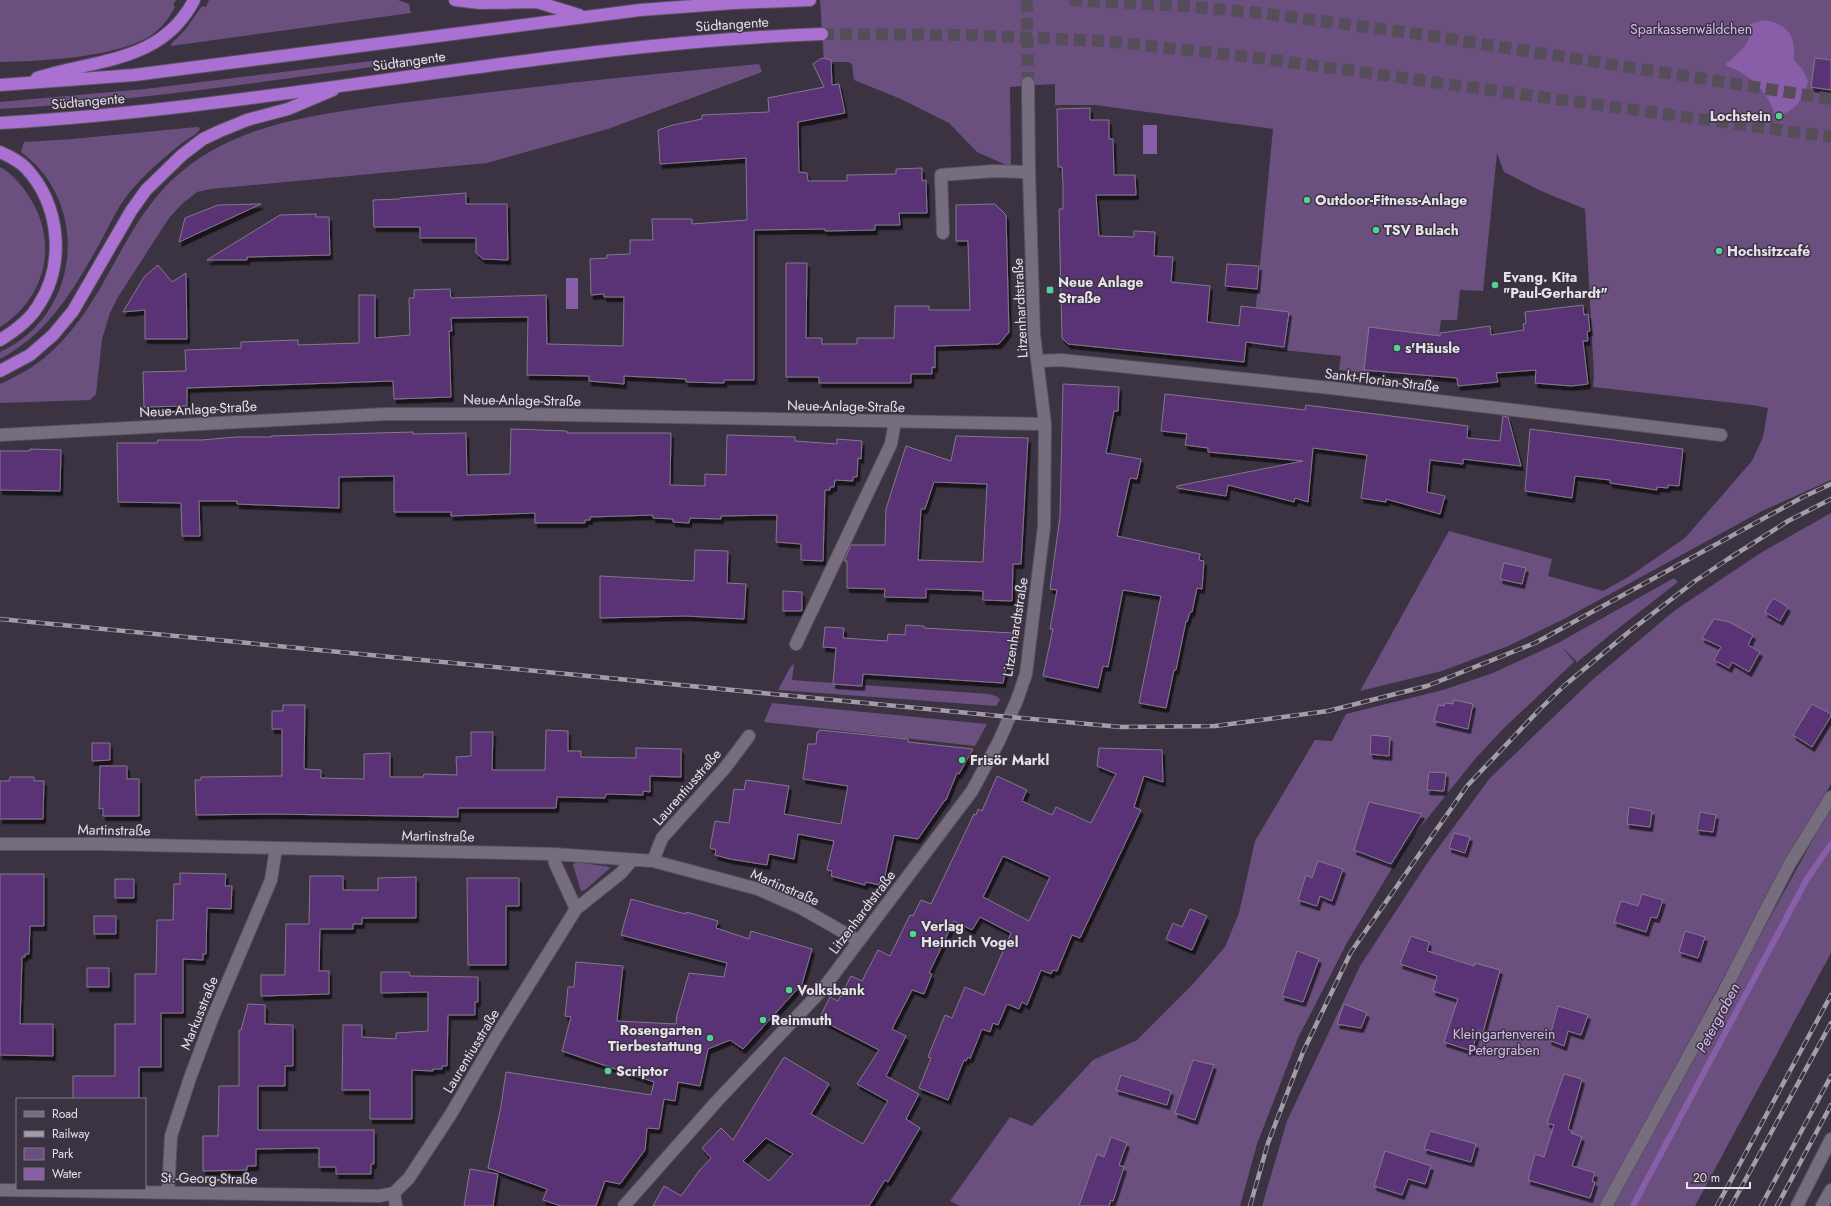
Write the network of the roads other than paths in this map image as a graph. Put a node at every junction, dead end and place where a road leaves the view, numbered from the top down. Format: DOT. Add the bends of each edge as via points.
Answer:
graph roads {
  1 [pos="194,0"];
  2 [pos="455,0"];
  3 [pos="810,0"];
  4 [pos="582,16"];
  5 [pos="822,34"];
  6 [pos="1028,83"];
  7 [pos="0,85"];
  8 [pos="16,85"];
  9 [pos="344,85"];
  10 [pos="0,122"];
  11 [pos="0,152"];
  12 [pos="1029,172"];
  13 [pos="943,233"];
  14 [pos="0,340"];
  15 [pos="1038,361"];
  16 [pos="0,371"];
  17 [pos="895,421"];
  18 [pos="1045,424"];
  19 [pos="0,435"];
  20 [pos="1721,435"];
  21 [pos="796,644"];
  22 [pos="749,736"];
  23 [pos="1831,797"];
  24 [pos="0,844"];
  25 [pos="276,848"];
  26 [pos="553,854"];
  27 [pos="632,860"];
  28 [pos="653,861"];
  29 [pos="576,909"];
  30 [pos="859,941"];
  31 [pos="1831,1139"];
  32 [pos="0,1190"];
  33 [pos="1831,1190"];
  34 [pos="168,1193"];
  35 [pos="394,1193"];
  36 [pos="396,1206"];
  37 [pos="624,1206"];
  38 [pos="1606,1206"];
  39 [pos="1797,1206"];
  40 [pos="1822,1206"];
  1 -- 8 [label="highway" via="184,16 164,37 142,51 59,71"];
  2 -- 4 [label="highway" via="480,3 537,2"];
  3 -- 4 [label="highway, Südtangente" via="734,3"];
  4 -- 8 [label="highway, Südtangente" via="134,75"];
  5 -- 9 [label="highway, Südtangente" via="709,40 618,49"];
  6 -- 12 [label="street, Litzenhardtstraße"];
  7 -- 8 [label="highway, Südtangente"];
  9 -- 10 [label="highway, Südtangente" via="128,112"];
  9 -- 16 [label="highway" via="288,109 247,120 220,131 203,139 182,155 146,190 130,211 73,311 53,336 30,356"];
  11 -- 14 [label="highway" via="25,168 37,183 50,209 56,241 52,276 44,297 27,320"];
  12 -- 13 [label="street" via="941,175"];
  12 -- 15 [label="street, Litzenhardtstraße" via="1034,335"];
  15 -- 18 [label="street, Litzenhardtstraße"];
  15 -- 20 [label="street, Sankt-Florian-Straße" via="1061,360 1331,388"];
  17 -- 18 [label="street, Neue-Anlage-Straße"];
  17 -- 19 [label="street, Neue-Anlage-Straße" via="385,414"];
  17 -- 21 [label="street" via="891,444"];
  18 -- 30 [label="street, Litzenhardtstraße" via="1044,527 1026,674 1017,700 999,741 972,790"];
  22 -- 28 [label="street, Laurentiusstraße" via="725,768 662,838"];
  23 -- 38 [label="street" via="1789,865 1722,995"];
  24 -- 25 [label="street, Martinstraße"];
  25 -- 26 [label="street, Martinstraße"];
  25 -- 34 [label="street, Markusstraße" via="271,880 212,1019 171,1136"];
  26 -- 27 [label="street, Martinstraße"];
  26 -- 29 [label="street" via="554,862"];
  27 -- 28 [label="street, Martinstraße"];
  27 -- 29 [label="street, Laurentiusstraße" via="621,873"];
  28 -- 30 [label="street, Martinstraße" via="758,889 801,908"];
  29 -- 35 [label="street, Laurentiusstraße" via="451,1114 409,1178"];
  30 -- 37 [label="street, Litzenhardtstraße" via="822,990 717,1101"];
  31 -- 39 [label="street"];
  32 -- 34 [label="street, St.-Georg-Straße"];
  33 -- 40 [label="street"];
  34 -- 35 [label="street, St.-Georg-Straße" via="379,1196"];
  35 -- 36 [label="street"];
}
